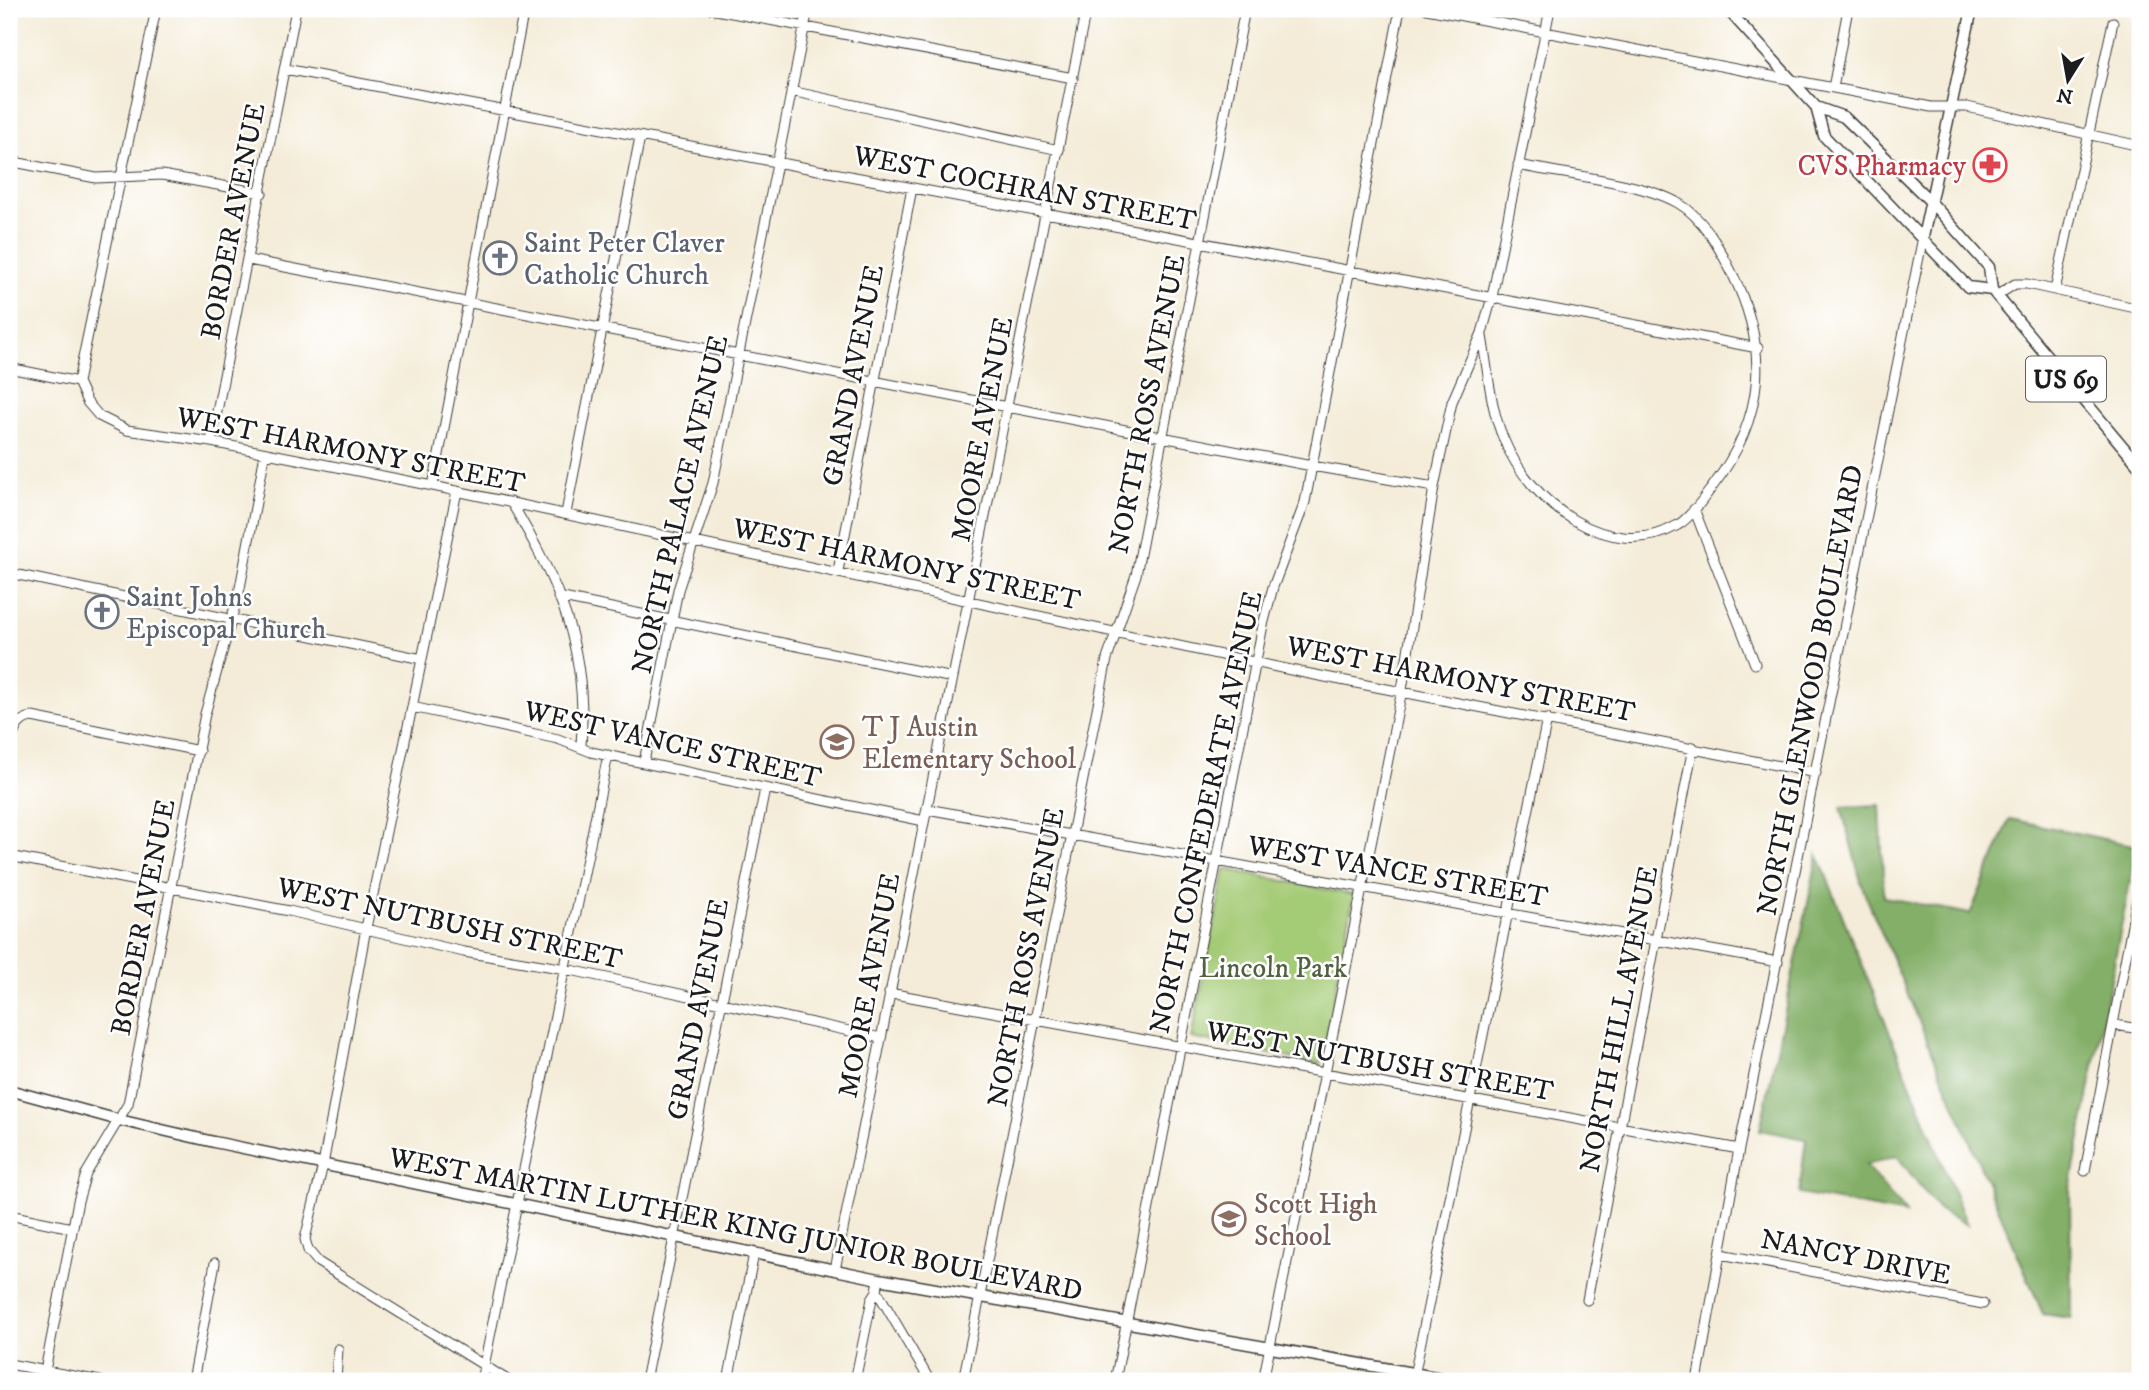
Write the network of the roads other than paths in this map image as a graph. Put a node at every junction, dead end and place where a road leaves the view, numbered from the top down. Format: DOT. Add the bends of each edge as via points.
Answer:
graph roads {
  1 [pos="156,9"];
  2 [pos="296,9"];
  3 [pos="524,9"];
  4 [pos="711,9"];
  5 [pos="808,9"];
  6 [pos="1086,9"];
  7 [pos="1245,9"];
  8 [pos="1400,9"];
  9 [pos="1426,9"];
  10 [pos="1550,9"];
  11 [pos="1727,9"];
  12 [pos="1848,9"];
  13 [pos="1972,9"];
  14 [pos="2113,22"];
  15 [pos="804,26"];
  16 [pos="1545,32"];
  17 [pos="285,69"];
  18 [pos="1073,78"];
  19 [pos="1790,80"];
  20 [pos="1833,88"];
  21 [pos="791,91"];
  22 [pos="1816,107"];
  23 [pos="1951,107"];
  24 [pos="504,112"];
  25 [pos="2089,134"];
  26 [pos="640,137"];
  27 [pos="2140,146"];
  28 [pos="1059,149"];
  29 [pos="9,161"];
  30 [pos="776,163"];
  31 [pos="1518,166"];
  32 [pos="121,178"];
  33 [pos="912,188"];
  34 [pos="262,193"];
  35 [pos="1930,201"];
  36 [pos="1047,214"];
  37 [pos="1923,237"];
  38 [pos="1200,243"];
  39 [pos="249,260"];
  40 [pos="1350,271"];
  41 [pos="2055,290"];
  42 [pos="1994,293"];
  43 [pos="1492,297"];
  44 [pos="466,302"];
  45 [pos="2140,309"];
  46 [pos="604,327"];
  47 [pos="1482,333"];
  48 [pos="1758,348"];
  49 [pos="739,354"];
  50 [pos="9,368"];
  51 [pos="874,379"];
  52 [pos="78,382"];
  53 [pos="1008,405"];
  54 [pos="1162,436"];
  55 [pos="211,442"];
  56 [pos="265,454"];
  57 [pos="1312,466"];
  58 [pos="2140,467"];
  59 [pos="433,486"];
  60 [pos="1434,486"];
  61 [pos="457,491"];
  62 [pos="511,502"];
  63 [pos="1694,509"];
  64 [pos="566,513"];
  65 [pos="694,541"];
  66 [pos="838,570"];
  67 [pos="9,573"];
  68 [pos="558,597"];
  69 [pos="970,601"];
  70 [pos="232,619"];
  71 [pos="671,620"];
  72 [pos="1116,632"];
  73 [pos="422,659"];
  74 [pos="1258,660"];
  75 [pos="1755,664"];
  76 [pos="953,678"];
  77 [pos="1402,690"];
  78 [pos="412,707"];
  79 [pos="1547,719"];
  80 [pos="581,746"];
  81 [pos="1693,747"];
  82 [pos="199,751"];
  83 [pos="9,754"];
  84 [pos="607,755"];
  85 [pos="644,762"];
  86 [pos="1816,773"];
  87 [pos="765,789"];
  88 [pos="927,808"];
  89 [pos="924,821"];
  90 [pos="1072,834"];
  91 [pos="9,856"];
  92 [pos="1217,861"];
  93 [pos="2140,883"];
  94 [pos="170,887"];
  95 [pos="1363,887"];
  96 [pos="1506,913"];
  97 [pos="366,928"];
  98 [pos="1655,939"];
  99 [pos="1778,962"];
  100 [pos="566,970"];
  101 [pos="889,993"];
  102 [pos="722,1002"];
  103 [pos="1035,1022"];
  104 [pos="2115,1025"];
  105 [pos="2140,1030"];
  106 [pos="881,1038"];
  107 [pos="1180,1048"];
  108 [pos="1326,1073"];
  109 [pos="9,1090"];
  110 [pos="1471,1099"];
  111 [pos="118,1120"];
  112 [pos="1622,1127"];
  113 [pos="1740,1149"];
  114 [pos="323,1165"];
  115 [pos="2085,1171"];
  116 [pos="519,1205"];
  117 [pos="9,1215"];
  118 [pos="72,1228"];
  119 [pos="674,1238"];
  120 [pos="754,1254"];
  121 [pos="1721,1254"];
  122 [pos="215,1263"];
  123 [pos="835,1270"];
  124 [pos="878,1285"];
  125 [pos="981,1298"];
  126 [pos="1587,1300"];
  127 [pos="1983,1304"];
  128 [pos="1128,1322"];
  129 [pos="1271,1348"];
  130 [pos="338,1349"];
  131 [pos="9,1364"];
  132 [pos="485,1365"];
  133 [pos="45,1371"];
  134 [pos="1414,1377"];
  135 [pos="43,1381"];
  136 [pos="100,1381"];
  137 [pos="194,1381"];
  138 [pos="336,1381"];
  139 [pos="481,1381"];
  140 [pos="509,1381"];
  141 [pos="645,1381"];
  142 [pos="728,1381"];
  143 [pos="855,1381"];
  144 [pos="930,1381"];
  145 [pos="963,1381"];
  146 [pos="1115,1381"];
  147 [pos="1264,1381"];
  148 [pos="1458,1381"];
  149 [pos="1697,1381"];
  1 -- 32 [label="street"];
  2 -- 17 [label="street, BORDER AVENUE"];
  3 -- 24 [label="street"];
  4 -- 15 [label="street"];
  5 -- 15 [label="street, NORTH PALACE AVENUE"];
  6 -- 18 [label="street, MOORE AVENUE"];
  7 -- 38 [label="street, NORTH ROSS AVENUE"];
  8 -- 40 [label="street, NORTH CONFEDERATE AVENUE"];
  9 -- 16 [label="street"];
  10 -- 16 [label="street"];
  11 -- 19 [label="main road"];
  12 -- 20 [label="street"];
  13 -- 23 [label="main road, NORTH GLENWOOD BOULEVARD"];
  14 -- 25 [label="street"];
  15 -- 18 [label="street"];
  15 -- 21 [label="street, NORTH PALACE AVENUE"];
  16 -- 19 [label="street"];
  16 -- 31 [label="street"];
  17 -- 24 [label="street, WEST COCHRAN STREET"];
  17 -- 34 [label="street, BORDER AVENUE"];
  18 -- 28 [label="street, MOORE AVENUE"];
  19 -- 20 [label="street"];
  19 -- 22 [label="main road"];
  20 -- 23 [label="street"];
  21 -- 28 [label="street"];
  21 -- 30 [label="street, NORTH PALACE AVENUE"];
  22 -- 35 [label="main road" via="1844,117"];
  22 -- 37 [label="main road" via="1824,136"];
  23 -- 25 [label="street"];
  23 -- 35 [label="main road, NORTH GLENWOOD BOULEVARD"];
  24 -- 26 [label="street, WEST COCHRAN STREET"];
  24 -- 44 [label="street"];
  25 -- 27 [label="street"];
  25 -- 41 [label="street"];
  26 -- 30 [label="street, WEST COCHRAN STREET"];
  26 -- 46 [label="street"];
  28 -- 36 [label="street, MOORE AVENUE"];
  29 -- 32 [label="street" via="96,178"];
  30 -- 33 [label="street, WEST COCHRAN STREET"];
  30 -- 49 [label="street, NORTH PALACE AVENUE"];
  31 -- 43 [label="street"];
  31 -- 48 [label="street" via="1648,191 1690,210 1726,260"];
  32 -- 34 [label="street" via="162,175"];
  32 -- 52 [label="street"];
  33 -- 36 [label="street, WEST COCHRAN STREET"];
  33 -- 51 [label="street, GRAND AVENUE"];
  34 -- 39 [label="street, BORDER AVENUE"];
  35 -- 37 [label="main road, NORTH GLENWOOD BOULEVARD"];
  35 -- 42 [label="main road, US 69" via="1989,267"];
  36 -- 38 [label="street, WEST COCHRAN STREET"];
  36 -- 53 [label="street, MOORE AVENUE"];
  37 -- 42 [label="main road" via="1968,287"];
  37 -- 86 [label="street, NORTH GLENWOOD BOULEVARD"];
  38 -- 40 [label="street, WEST COCHRAN STREET"];
  38 -- 54 [label="street, NORTH ROSS AVENUE"];
  39 -- 44 [label="street"];
  39 -- 55 [label="street, BORDER AVENUE"];
  40 -- 43 [label="street, WEST COCHRAN STREET"];
  40 -- 57 [label="street, NORTH CONFEDERATE AVENUE"];
  41 -- 42 [label="street" via="2015,284"];
  41 -- 45 [label="street"];
  42 -- 58 [label="main road, US 69"];
  43 -- 47 [label="street"];
  43 -- 48 [label="street, WEST COCHRAN STREET"];
  44 -- 46 [label="street"];
  44 -- 59 [label="street"];
  46 -- 49 [label="street"];
  46 -- 64 [label="street"];
  47 -- 60 [label="street" via="1452,402"];
  47 -- 63 [label="street" via="1503,438 1526,480 1560,513 1601,533 1641,536 1679,525"];
  48 -- 63 [label="street" via="1750,421 1720,476"];
  49 -- 51 [label="street"];
  49 -- 65 [label="street, NORTH PALACE AVENUE" via="713,482"];
  50 -- 52 [label="street"];
  51 -- 53 [label="street"];
  51 -- 66 [label="street, GRAND AVENUE"];
  52 -- 55 [label="street, WEST HARMONY STREET" via="93,409 114,425"];
  53 -- 54 [label="street"];
  53 -- 69 [label="street, MOORE AVENUE"];
  54 -- 57 [label="street"];
  54 -- 72 [label="street, NORTH ROSS AVENUE" via="1136,575"];
  55 -- 56 [label="street, WEST HARMONY STREET"];
  56 -- 59 [label="street, WEST HARMONY STREET"];
  56 -- 70 [label="street, BORDER AVENUE"];
  57 -- 60 [label="street"];
  57 -- 74 [label="street, NORTH CONFEDERATE AVENUE" via="1305,502 1273,587"];
  59 -- 61 [label="street, WEST HARMONY STREET"];
  60 -- 77 [label="street"];
  61 -- 62 [label="street, WEST HARMONY STREET"];
  61 -- 73 [label="street"];
  62 -- 64 [label="street, WEST HARMONY STREET"];
  62 -- 68 [label="street"];
  63 -- 75 [label="street"];
  64 -- 65 [label="street, WEST HARMONY STREET"];
  65 -- 66 [label="street, WEST HARMONY STREET"];
  65 -- 71 [label="street, NORTH PALACE AVENUE"];
  66 -- 69 [label="street, WEST HARMONY STREET"];
  67 -- 70 [label="street"];
  68 -- 71 [label="street"];
  68 -- 80 [label="street" via="579,656"];
  69 -- 72 [label="street, WEST HARMONY STREET"];
  69 -- 76 [label="street, MOORE AVENUE"];
  70 -- 73 [label="street"];
  70 -- 82 [label="street, BORDER AVENUE"];
  71 -- 76 [label="street"];
  71 -- 85 [label="street, NORTH PALACE AVENUE"];
  72 -- 74 [label="street, WEST HARMONY STREET"];
  72 -- 90 [label="street, NORTH ROSS AVENUE"];
  73 -- 78 [label="street"];
  74 -- 77 [label="street, WEST HARMONY STREET"];
  74 -- 92 [label="street, NORTH CONFEDERATE AVENUE"];
  76 -- 88 [label="street, MOORE AVENUE"];
  77 -- 79 [label="street, WEST HARMONY STREET"];
  77 -- 95 [label="street"];
  78 -- 80 [label="street, WEST VANCE STREET"];
  78 -- 97 [label="street"];
  79 -- 81 [label="street, WEST HARMONY STREET"];
  79 -- 96 [label="street"];
  80 -- 84 [label="street, WEST VANCE STREET"];
  81 -- 86 [label="street, WEST HARMONY STREET"];
  81 -- 98 [label="street, NORTH HILL AVENUE"];
  82 -- 83 [label="street" via="32,717 17,725"];
  82 -- 94 [label="street, BORDER AVENUE"];
  84 -- 85 [label="street, WEST VANCE STREET"];
  84 -- 100 [label="street"];
  85 -- 87 [label="street, WEST VANCE STREET"];
  86 -- 99 [label="street, NORTH GLENWOOD BOULEVARD"];
  87 -- 89 [label="street, WEST VANCE STREET"];
  87 -- 102 [label="street, GRAND AVENUE"];
  88 -- 89 [label="street, MOORE AVENUE"];
  88 -- 90 [label="street, WEST VANCE STREET"];
  89 -- 101 [label="street, MOORE AVENUE"];
  90 -- 92 [label="street, WEST VANCE STREET"];
  90 -- 103 [label="street, NORTH ROSS AVENUE"];
  91 -- 94 [label="street, WEST NUTBUSH STREET"];
  92 -- 95 [label="street, WEST VANCE STREET"];
  92 -- 107 [label="street, NORTH CONFEDERATE AVENUE"];
  93 -- 104 [label="street"];
  94 -- 97 [label="street, WEST NUTBUSH STREET"];
  94 -- 111 [label="street, BORDER AVENUE" via="128,1104"];
  95 -- 96 [label="street, WEST VANCE STREET"];
  95 -- 108 [label="street"];
  96 -- 98 [label="street, WEST VANCE STREET"];
  96 -- 110 [label="street"];
  97 -- 100 [label="street, WEST NUTBUSH STREET"];
  97 -- 114 [label="street"];
  98 -- 99 [label="street, WEST VANCE STREET"];
  98 -- 112 [label="street, NORTH HILL AVENUE"];
  99 -- 113 [label="street, NORTH GLENWOOD BOULEVARD"];
  100 -- 102 [label="street, WEST NUTBUSH STREET"];
  100 -- 116 [label="street"];
  101 -- 103 [label="street, WEST NUTBUSH STREET"];
  101 -- 106 [label="street, MOORE AVENUE"];
  102 -- 106 [label="street, WEST NUTBUSH STREET"];
  102 -- 119 [label="street, GRAND AVENUE"];
  103 -- 107 [label="street, WEST NUTBUSH STREET"];
  103 -- 125 [label="street, NORTH ROSS AVENUE"];
  104 -- 105 [label="street"];
  104 -- 115 [label="street"];
  106 -- 123 [label="street, MOORE AVENUE"];
  107 -- 108 [label="street, WEST NUTBUSH STREET"];
  107 -- 128 [label="street, NORTH CONFEDERATE AVENUE"];
  108 -- 110 [label="street, WEST NUTBUSH STREET"];
  108 -- 129 [label="street"];
  109 -- 111 [label="main road, WEST MARTIN LUTHER KING JUNIOR BOULEVARD"];
  110 -- 112 [label="street, WEST NUTBUSH STREET"];
  110 -- 134 [label="street"];
  111 -- 114 [label="main road, WEST MARTIN LUTHER KING JUNIOR BOULEVARD"];
  111 -- 118 [label="street, BORDER AVENUE" via="86,1174"];
  112 -- 113 [label="street, WEST NUTBUSH STREET"];
  112 -- 126 [label="street, NORTH HILL AVENUE"];
  113 -- 121 [label="street, NORTH GLENWOOD BOULEVARD"];
  114 -- 116 [label="main road, WEST MARTIN LUTHER KING JUNIOR BOULEVARD"];
  114 -- 132 [label="street" via="305,1239 308,1250 318,1262"];
  116 -- 119 [label="main road, WEST MARTIN LUTHER KING JUNIOR BOULEVARD"];
  116 -- 132 [label="street"];
  117 -- 118 [label="street"];
  118 -- 133 [label="street, BORDER AVENUE"];
  119 -- 120 [label="main road, WEST MARTIN LUTHER KING JUNIOR BOULEVARD"];
  119 -- 141 [label="street, GRAND AVENUE"];
  120 -- 123 [label="main road, WEST MARTIN LUTHER KING JUNIOR BOULEVARD"];
  120 -- 142 [label="street"];
  121 -- 127 [label="street, NANCY DRIVE"];
  121 -- 149 [label="street, NORTH GLENWOOD BOULEVARD"];
  122 -- 137 [label="street"];
  123 -- 124 [label="main road, WEST MARTIN LUTHER KING JUNIOR BOULEVARD"];
  124 -- 125 [label="main road, WEST MARTIN LUTHER KING JUNIOR BOULEVARD"];
  124 -- 143 [label="street"];
  124 -- 144 [label="street"];
  125 -- 128 [label="main road, WEST MARTIN LUTHER KING JUNIOR BOULEVARD"];
  125 -- 145 [label="street, NORTH ROSS AVENUE"];
  128 -- 129 [label="main road, WEST MARTIN LUTHER KING JUNIOR BOULEVARD"];
  128 -- 146 [label="street, NORTH CONFEDERATE AVENUE"];
  129 -- 134 [label="main road, WEST MARTIN LUTHER KING JUNIOR BOULEVARD"];
  129 -- 147 [label="street"];
  130 -- 138 [label="street"];
  131 -- 133 [label="street"];
  132 -- 139 [label="street"];
  132 -- 140 [label="street"];
  133 -- 135 [label="street, BORDER AVENUE"];
  133 -- 136 [label="street"];
  134 -- 148 [label="main road, WEST MARTIN LUTHER KING JUNIOR BOULEVARD"];
}
